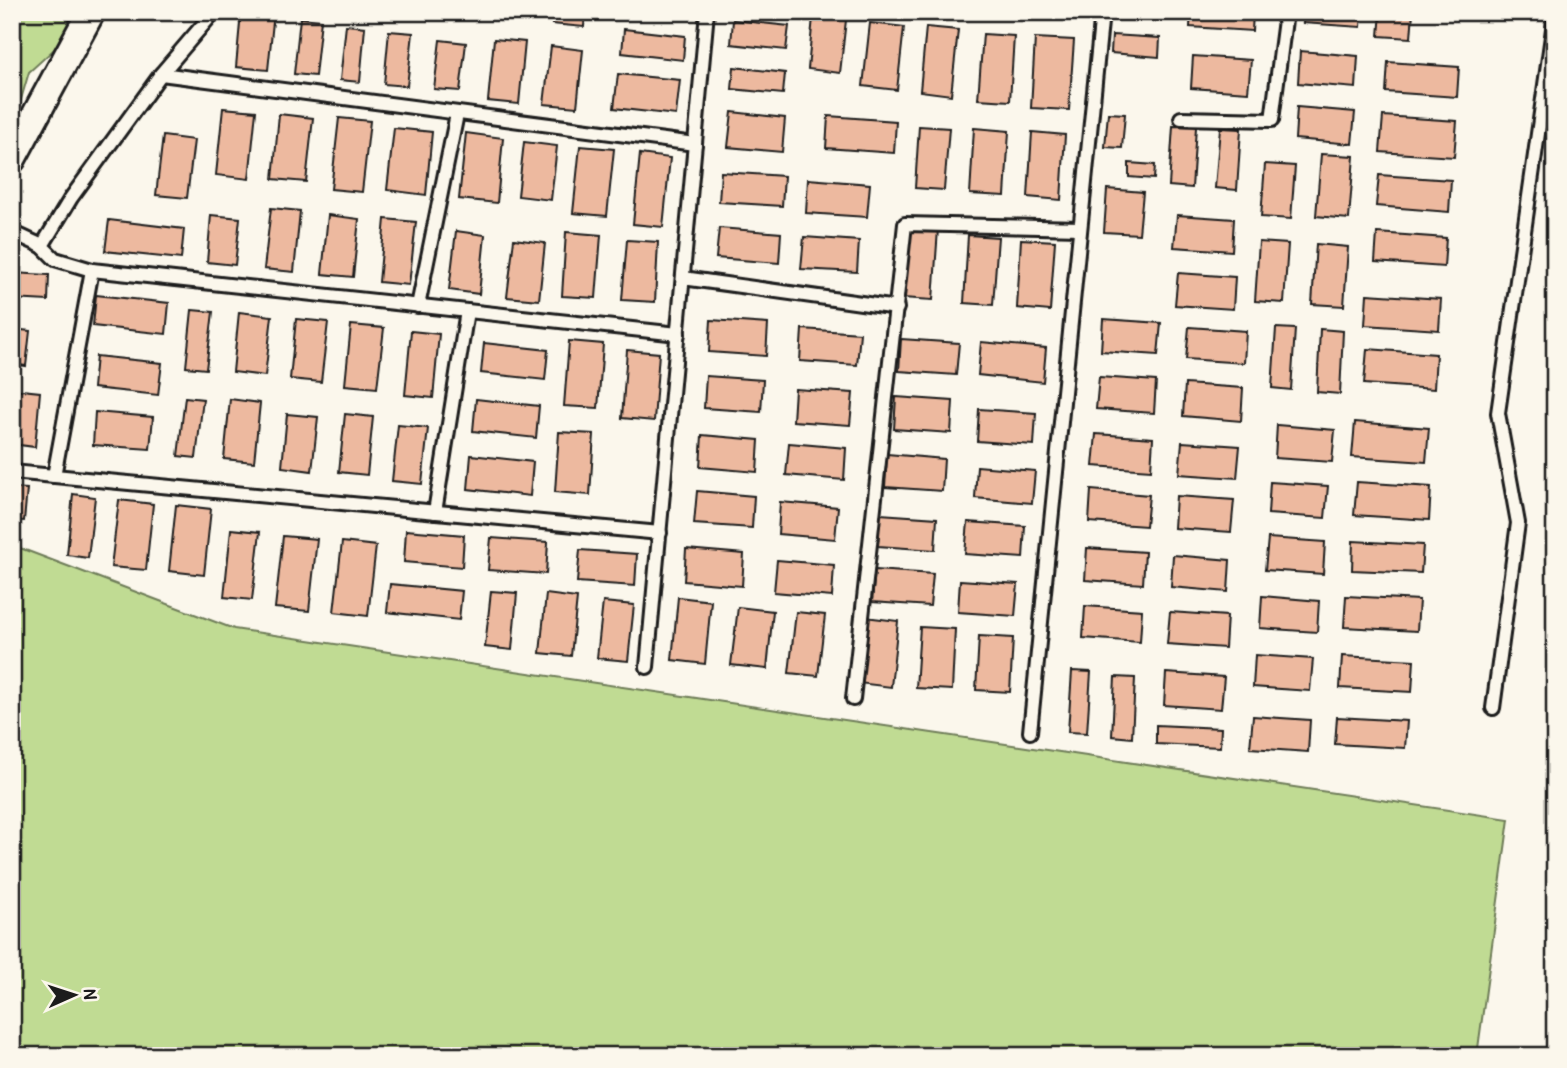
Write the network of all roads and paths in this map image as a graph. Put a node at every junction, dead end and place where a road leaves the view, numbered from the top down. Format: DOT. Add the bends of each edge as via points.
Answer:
graph roads {
  1 [pos="91,12"];
  2 [pos="214,12"];
  3 [pos="707,12"];
  4 [pos="1064,12"];
  5 [pos="1286,12"];
  6 [pos="1102,14"];
  7 [pos="1555,15"];
  8 [pos="161,74"];
  9 [pos="457,114"];
  10 [pos="1181,118"];
  11 [pos="695,144"];
  12 [pos="12,159"];
  13 [pos="1080,228"];
  14 [pos="12,232"];
  15 [pos="42,246"];
  16 [pos="92,270"];
  17 [pos="683,278"];
  18 [pos="418,306"];
  19 [pos="897,308"];
  20 [pos="467,311"];
  21 [pos="678,334"];
  22 [pos="12,472"];
  23 [pos="54,476"];
  24 [pos="435,512"];
  25 [pos="660,533"];
  26 [pos="647,667"];
  27 [pos="853,699"];
  28 [pos="1493,708"];
  29 [pos="1030,732"];
  1 -- 12 [label="street"];
  2 -- 8 [label="lane"];
  3 -- 11 [label="lane"];
  4 -- 6 [label="lane"];
  5 -- 10 [label="lane" via="1272,120"];
  6 -- 13 [label="lane"];
  7 -- 28 [label="lane" via="1498,413 1518,523"];
  8 -- 9 [label="lane"];
  8 -- 15 [label="lane"];
  9 -- 11 [label="lane"];
  9 -- 18 [label="lane"];
  11 -- 17 [label="lane"];
  13 -- 19 [label="lane" via="905,224"];
  13 -- 29 [label="lane"];
  14 -- 15 [label="lane"];
  15 -- 16 [label="lane" via="55,259"];
  16 -- 18 [label="lane"];
  16 -- 23 [label="lane"];
  17 -- 19 [label="lane"];
  17 -- 21 [label="lane"];
  18 -- 20 [label="lane"];
  19 -- 27 [label="lane"];
  20 -- 21 [label="lane"];
  20 -- 24 [label="lane"];
  21 -- 25 [label="lane"];
  22 -- 23 [label="lane"];
  23 -- 24 [label="lane"];
  24 -- 25 [label="lane"];
  25 -- 26 [label="lane"];
}
